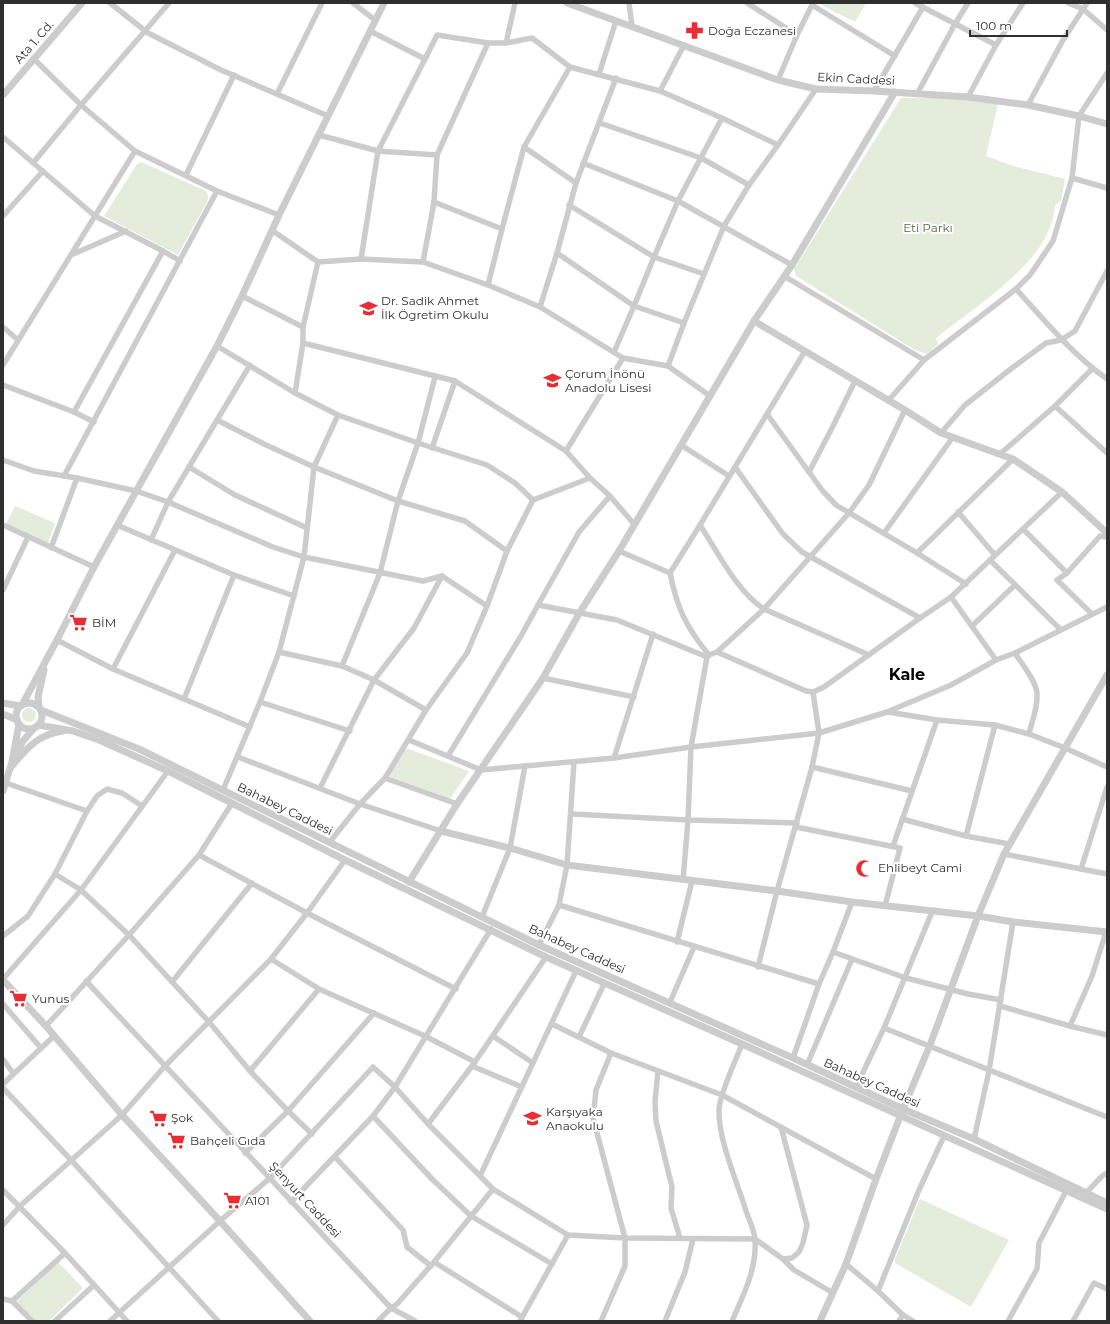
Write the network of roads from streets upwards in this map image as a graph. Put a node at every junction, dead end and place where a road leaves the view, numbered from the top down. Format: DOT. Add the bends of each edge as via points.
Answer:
graph roads {
  1 [pos="82,3"];
  2 [pos="110,3"];
  3 [pos="169,3"];
  4 [pos="322,3"];
  5 [pos="353,3"];
  6 [pos="384,3"];
  7 [pos="515,3"];
  8 [pos="629,3"];
  9 [pos="747,3"];
  10 [pos="915,3"];
  11 [pos="968,3"];
  12 [pos="1023,3"];
  13 [pos="1068,3"];
  14 [pos="1087,3"];
  15 [pos="572,4"];
  16 [pos="813,4"];
  17 [pos="923,7"];
  18 [pos="1083,9"];
  19 [pos="376,20"];
  20 [pos="616,21"];
  21 [pos="955,24"];
  22 [pos="632,26"];
  23 [pos="1107,30"];
  24 [pos="145,31"];
  25 [pos="370,31"];
  26 [pos="797,35"];
  27 [pos="488,43"];
  28 [pos="506,43"];
  29 [pos="684,45"];
  30 [pos="996,45"];
  31 [pos="895,56"];
  32 [pos="34,59"];
  33 [pos="425,59"];
  34 [pos="570,66"];
  35 [pos="1107,73"];
  36 [pos="599,74"];
  37 [pos="234,75"];
  38 [pos="616,78"];
  39 [pos="778,80"];
  40 [pos="816,89"];
  41 [pos="660,91"];
  42 [pos="874,91"];
  43 [pos="896,92"];
  44 [pos="277,94"];
  45 [pos="917,94"];
  46 [pos="3,95"];
  47 [pos="968,97"];
  48 [pos="81,105"];
  49 [pos="1028,105"];
  50 [pos="328,116"];
  51 [pos="1079,116"];
  52 [pos="722,118"];
  53 [pos="600,123"];
  54 [pos="1107,124"];
  55 [pos="319,135"];
  56 [pos="3,137"];
  57 [pos="778,145"];
  58 [pos="524,147"];
  59 [pos="135,151"];
  60 [pos="378,151"];
  61 [pos="438,155"];
  62 [pos="701,158"];
  63 [pos="33,163"];
  64 [pos="584,163"];
  65 [pos="43,171"];
  66 [pos="186,175"];
  67 [pos="1072,178"];
  68 [pos="576,183"];
  69 [pos="749,185"];
  70 [pos="1107,188"];
  71 [pos="217,191"];
  72 [pos="678,201"];
  73 [pos="434,202"];
  74 [pos="569,205"];
  75 [pos="3,216"];
  76 [pos="95,216"];
  77 [pos="279,216"];
  78 [pos="724,226"];
  79 [pos="502,228"];
  80 [pos="273,231"];
  81 [pos="126,232"];
  82 [pos="163,251"];
  83 [pos="557,253"];
  84 [pos="71,255"];
  85 [pos="654,257"];
  86 [pos="361,260"];
  87 [pos="180,261"];
  88 [pos="318,262"];
  89 [pos="423,262"];
  90 [pos="792,265"];
  91 [pos="1107,271"];
  92 [pos="704,274"];
  93 [pos="784,276"];
  94 [pos="488,285"];
  95 [pos="1016,289"];
  96 [pos="242,296"];
  97 [pos="540,306"];
  98 [pos="634,306"];
  99 [pos="754,321"];
  100 [pos="684,323"];
  101 [pos="3,326"];
  102 [pos="303,328"];
  103 [pos="18,340"];
  104 [pos="1061,340"];
  105 [pos="303,343"];
  106 [pos="217,346"];
  107 [pos="805,351"];
  108 [pos="614,352"];
  109 [pos="623,358"];
  110 [pos="924,360"];
  111 [pos="3,365"];
  112 [pos="250,365"];
  113 [pos="668,366"];
  114 [pos="1092,369"];
  115 [pos="435,377"];
  116 [pos="1107,379"];
  117 [pos="855,381"];
  118 [pos="455,382"];
  119 [pos="3,385"];
  120 [pos="295,393"];
  121 [pos="710,396"];
  122 [pos="888,401"];
  123 [pos="1055,406"];
  124 [pos="905,410"];
  125 [pos="74,412"];
  126 [pos="767,414"];
  127 [pos="338,415"];
  128 [pos="217,420"];
  129 [pos="94,422"];
  130 [pos="941,433"];
  131 [pos="953,437"];
  132 [pos="418,443"];
  133 [pos="681,445"];
  134 [pos="432,448"];
  135 [pos="566,451"];
  136 [pos="1107,453"];
  137 [pos="1000,454"];
  138 [pos="1013,459"];
  139 [pos="3,460"];
  140 [pos="190,467"];
  141 [pos="314,467"];
  142 [pos="735,467"];
  143 [pos="809,472"];
  144 [pos="64,476"];
  145 [pos="730,476"];
  146 [pos="77,478"];
  147 [pos="590,478"];
  148 [pos="136,491"];
  149 [pos="1062,492"];
  150 [pos="610,496"];
  151 [pos="533,500"];
  152 [pos="398,501"];
  153 [pos="168,502"];
  154 [pos="958,512"];
  155 [pos="849,513"];
  156 [pos="634,524"];
  157 [pos="3,525"];
  158 [pos="117,525"];
  159 [pos="700,525"];
  160 [pos="307,528"];
  161 [pos="1023,529"];
  162 [pos="884,533"];
  163 [pos="1107,533"];
  164 [pos="28,537"];
  165 [pos="1107,537"];
  166 [pos="151,540"];
  167 [pos="51,548"];
  168 [pos="175,550"];
  169 [pos="507,551"];
  170 [pos="619,551"];
  171 [pos="917,553"];
  172 [pos="995,554"];
  173 [pos="810,557"];
  174 [pos="304,558"];
  175 [pos="990,560"];
  176 [pos="94,567"];
  177 [pos="380,573"];
  178 [pos="670,573"];
  179 [pos="1067,573"];
  180 [pos="234,575"];
  181 [pos="442,576"];
  182 [pos="966,584"];
  183 [pos="1015,585"];
  184 [pos="3,590"];
  185 [pos="294,596"];
  186 [pos="951,597"];
  187 [pos="538,605"];
  188 [pos="487,606"];
  189 [pos="1107,607"];
  190 [pos="764,609"];
  191 [pos="580,612"];
  192 [pos="1092,614"];
  193 [pos="920,618"];
  194 [pos="972,626"];
  195 [pos="1061,630"];
  196 [pos="653,634"];
  197 [pos="57,640"];
  198 [pos="279,652"];
  199 [pos="716,652"];
  200 [pos="1015,653"];
  201 [pos="869,655"];
  202 [pos="708,656"];
  203 [pos="996,660"];
  204 [pos="45,664"];
  205 [pos="342,666"];
  206 [pos="113,669"];
  207 [pos="1107,675"];
  208 [pos="543,678"];
  209 [pos="374,680"];
  210 [pos="1104,685"];
  211 [pos="813,692"];
  212 [pos="634,697"];
  213 [pos="184,699"];
  214 [pos="260,702"];
  215 [pos="3,703"];
  216 [pos="21,706"];
  217 [pos="40,709"];
  218 [pos="426,710"];
  219 [pos="887,712"];
  220 [pos="3,714"];
  221 [pos="937,720"];
  222 [pos="18,722"];
  223 [pos="995,725"];
  224 [pos="36,726"];
  225 [pos="250,727"];
  226 [pos="73,731"];
  227 [pos="350,731"];
  228 [pos="819,733"];
  229 [pos="1029,734"];
  230 [pos="409,740"];
  231 [pos="692,747"];
  232 [pos="1065,748"];
  233 [pos="448,756"];
  234 [pos="238,757"];
  235 [pos="614,758"];
  236 [pos="574,762"];
  237 [pos="11,765"];
  238 [pos="525,766"];
  239 [pos="812,767"];
  240 [pos="1107,767"];
  241 [pos="481,770"];
  242 [pos="168,771"];
  243 [pos="385,778"];
  244 [pos="6,783"];
  245 [pos="1107,787"];
  246 [pos="320,788"];
  247 [pos="222,790"];
  248 [pos="3,791"];
  249 [pos="912,791"];
  250 [pos="232,803"];
  251 [pos="360,804"];
  252 [pos="457,804"];
  253 [pos="142,806"];
  254 [pos="87,811"];
  255 [pos="572,814"];
  256 [pos="902,819"];
  257 [pos="688,820"];
  258 [pos="796,825"];
  259 [pos="441,832"];
  260 [pos="966,836"];
  261 [pos="329,843"];
  262 [pos="1009,844"];
  263 [pos="893,846"];
  264 [pos="510,848"];
  265 [pos="199,854"];
  266 [pos="1004,854"];
  267 [pos="346,860"];
  268 [pos="568,865"];
  269 [pos="1081,869"];
  270 [pos="55,874"];
  271 [pos="1107,874"];
  272 [pos="683,880"];
  273 [pos="692,881"];
  274 [pos="409,882"];
  275 [pos="252,883"];
  276 [pos="81,890"];
  277 [pos="777,891"];
  278 [pos="852,902"];
  279 [pos="559,905"];
  280 [pos="885,906"];
  281 [pos="932,912"];
  282 [pos="307,913"];
  283 [pos="482,916"];
  284 [pos="978,916"];
  285 [pos="1013,922"];
  286 [pos="491,929"];
  287 [pos="1106,932"];
  288 [pos="129,935"];
  289 [pos="3,936"];
  290 [pos="677,942"];
  291 [pos="539,945"];
  292 [pos="694,947"];
  293 [pos="833,952"];
  294 [pos="546,957"];
  295 [pos="271,959"];
  296 [pos="852,959"];
  297 [pos="758,967"];
  298 [pos="576,971"];
  299 [pos="906,978"];
  300 [pos="3,980"];
  301 [pos="86,982"];
  302 [pos="172,982"];
  303 [pos="604,984"];
  304 [pos="819,984"];
  305 [pos="319,989"];
  306 [pos="456,989"];
  307 [pos="950,989"];
  308 [pos="670,1002"];
  309 [pos="1000,1003"];
  310 [pos="3,1004"];
  311 [pos="374,1013"];
  312 [pos="209,1022"];
  313 [pos="552,1024"];
  314 [pos="46,1026"];
  315 [pos="1070,1026"];
  316 [pos="884,1028"];
  317 [pos="1107,1035"];
  318 [pos="54,1036"];
  319 [pos="425,1036"];
  320 [pos="493,1036"];
  321 [pos="579,1037"];
  322 [pos="742,1044"];
  323 [pos="930,1045"];
  324 [pos="41,1048"];
  325 [pos="611,1052"];
  326 [pos="794,1058"];
  327 [pos="3,1059"];
  328 [pos="533,1063"];
  329 [pos="474,1064"];
  330 [pos="806,1065"];
  331 [pos="165,1066"];
  332 [pos="250,1071"];
  333 [pos="658,1071"];
  334 [pos="989,1071"];
  335 [pos="13,1073"];
  336 [pos="3,1084"];
  337 [pos="395,1087"];
  338 [pos="522,1087"];
  339 [pos="856,1087"];
  340 [pos="3,1088"];
  341 [pos="722,1095"];
  342 [pos="288,1111"];
  343 [pos="902,1112"];
  344 [pos="122,1115"];
  345 [pos="373,1116"];
  346 [pos="1107,1117"];
  347 [pos="428,1124"];
  348 [pos="782,1127"];
  349 [pos="312,1134"];
  350 [pos="944,1136"];
  351 [pos="974,1139"];
  352 [pos="245,1153"];
  353 [pos="335,1157"];
  354 [pos="72,1161"];
  355 [pos="1107,1173"];
  356 [pos="480,1176"];
  357 [pos="270,1178"];
  358 [pos="876,1179"];
  359 [pos="493,1189"];
  360 [pos="3,1190"];
  361 [pos="1066,1191"];
  362 [pos="1086,1193"];
  363 [pos="291,1202"];
  364 [pos="1107,1203"];
  365 [pos="20,1206"];
  366 [pos="1107,1209"];
  367 [pos="471,1216"];
  368 [pos="220,1221"];
  369 [pos="3,1225"];
  370 [pos="568,1235"];
  371 [pos="625,1238"];
  372 [pos="680,1238"];
  373 [pos="693,1239"];
  374 [pos="756,1239"];
  375 [pos="65,1253"];
  376 [pos="784,1259"];
  377 [pos="432,1264"];
  378 [pos="552,1264"];
  379 [pos="846,1264"];
  380 [pos="170,1267"];
  381 [pos="94,1284"];
  382 [pos="1107,1289"];
  383 [pos="878,1291"];
  384 [pos="832,1293"];
  385 [pos="3,1299"];
  386 [pos="12,1300"];
  387 [pos="391,1308"];
  388 [pos="119,1313"];
  389 [pos="903,1315"];
  390 [pos="521,1319"];
  391 [pos="32,1321"];
  392 [pos="56,1321"];
  393 [pos="110,1321"];
  394 [pos="127,1321"];
  395 [pos="218,1321"];
  396 [pos="310,1321"];
  397 [pos="378,1321"];
  398 [pos="415,1321"];
  399 [pos="602,1321"];
  400 [pos="665,1321"];
  401 [pos="732,1321"];
  402 [pos="820,1321"];
  403 [pos="899,1321"];
  404 [pos="913,1321"];
  405 [pos="1008,1321"];
  406 [pos="1073,1321"];
  1 -- 32 [label="street, Ata 1. Cd."];
  2 -- 24 [label="street"];
  3 -- 24 [label="street"];
  4 -- 44 [label="street"];
  5 -- 19 [label="street"];
  6 -- 19 [label="street"];
  7 -- 28 [label="street"];
  8 -- 22 [label="street"];
  9 -- 26 [label="street"];
  10 -- 17 [label="street"];
  11 -- 21 [label="street"];
  12 -- 30 [label="street"];
  13 -- 18 [label="street"];
  14 -- 18 [label="street"];
  15 -- 20 [label="street, Ekin Caddesi"];
  16 -- 26 [label="street"];
  16 -- 31 [label="street"];
  17 -- 21 [label="street"];
  17 -- 31 [label="street"];
  18 -- 23 [label="street"];
  18 -- 49 [label="street"];
  19 -- 25 [label="street"];
  20 -- 22 [label="street, Ekin Caddesi"];
  20 -- 36 [label="street"];
  21 -- 30 [label="street"];
  21 -- 45 [label="street"];
  22 -- 29 [label="street, Ekin Caddesi"];
  24 -- 37 [label="street"];
  24 -- 48 [label="street"];
  25 -- 33 [label="street"];
  25 -- 50 [label="street"];
  26 -- 39 [label="street"];
  27 -- 28 [label="street"];
  27 -- 33 [label="street" via="438,35"];
  27 -- 61 [label="street"];
  28 -- 34 [label="street" via="532,38"];
  29 -- 39 [label="street, Ekin Caddesi"];
  29 -- 41 [label="street"];
  30 -- 47 [label="street"];
  31 -- 42 [label="street"];
  32 -- 46 [label="street, Ata 1. Cd."];
  32 -- 48 [label="street"];
  33 -- 60 [label="street"];
  34 -- 36 [label="street"];
  34 -- 58 [label="street"];
  35 -- 51 [label="street"];
  36 -- 38 [label="street"];
  37 -- 44 [label="street"];
  37 -- 66 [label="street"];
  38 -- 41 [label="street"];
  38 -- 53 [label="street"];
  39 -- 40 [label="street, Ekin Caddesi"];
  40 -- 42 [label="street, Ekin Caddesi"];
  40 -- 57 [label="street"];
  41 -- 52 [label="street"];
  42 -- 43 [label="street, Ekin Caddesi"];
  43 -- 45 [label="street, Ekin Caddesi"];
  43 -- 90 [label="street"];
  44 -- 50 [label="street"];
  45 -- 47 [label="street, Ekin Caddesi"];
  47 -- 49 [label="street, Ekin Caddesi"];
  48 -- 59 [label="street"];
  48 -- 63 [label="street"];
  49 -- 51 [label="street, Ekin Caddesi"];
  50 -- 55 [label="street"];
  51 -- 54 [label="street, Ekin Caddesi"];
  51 -- 67 [label="street"];
  52 -- 57 [label="street"];
  52 -- 62 [label="street"];
  53 -- 62 [label="street"];
  53 -- 64 [label="street"];
  55 -- 60 [label="street"];
  55 -- 77 [label="street"];
  56 -- 63 [label="street"];
  57 -- 69 [label="street"];
  58 -- 68 [label="street"];
  58 -- 79 [label="street"];
  59 -- 66 [label="street"];
  59 -- 76 [label="street"];
  60 -- 61 [label="street"];
  60 -- 86 [label="street"];
  61 -- 73 [label="street"];
  62 -- 69 [label="street"];
  62 -- 72 [label="street"];
  63 -- 65 [label="street"];
  64 -- 68 [label="street"];
  64 -- 72 [label="street"];
  65 -- 75 [label="street"];
  65 -- 76 [label="street"];
  66 -- 71 [label="street"];
  67 -- 70 [label="street"];
  67 -- 95 [label="street" via="1053,241 1030,275"];
  68 -- 74 [label="street"];
  69 -- 78 [label="street"];
  71 -- 77 [label="street"];
  71 -- 87 [label="street"];
  72 -- 78 [label="street"];
  72 -- 85 [label="street"];
  73 -- 79 [label="street"];
  73 -- 89 [label="street"];
  74 -- 83 [label="street"];
  74 -- 85 [label="street"];
  76 -- 81 [label="street"];
  76 -- 84 [label="street"];
  77 -- 80 [label="street"];
  78 -- 90 [label="street"];
  78 -- 92 [label="street"];
  79 -- 94 [label="street"];
  80 -- 88 [label="street"];
  80 -- 96 [label="street"];
  81 -- 82 [label="street"];
  81 -- 84 [label="street"];
  82 -- 87 [label="street"];
  82 -- 125 [label="street"];
  83 -- 97 [label="street"];
  83 -- 98 [label="street"];
  84 -- 103 [label="street"];
  85 -- 92 [label="street"];
  85 -- 98 [label="street"];
  86 -- 88 [label="street"];
  86 -- 89 [label="street"];
  87 -- 129 [label="street"];
  88 -- 102 [label="street"];
  89 -- 94 [label="street"];
  90 -- 93 [label="street"];
  91 -- 104 [label="street" via="1075,331"];
  92 -- 100 [label="street"];
  93 -- 99 [label="street"];
  93 -- 110 [label="street"];
  94 -- 97 [label="street"];
  95 -- 104 [label="street"];
  95 -- 110 [label="street"];
  96 -- 102 [label="street"];
  96 -- 106 [label="street"];
  97 -- 108 [label="street"];
  98 -- 100 [label="street"];
  98 -- 108 [label="street"];
  99 -- 107 [label="street"];
  99 -- 121 [label="street"];
  100 -- 113 [label="street"];
  101 -- 103 [label="street"];
  102 -- 105 [label="street"];
  103 -- 111 [label="street"];
  104 -- 114 [label="street"];
  104 -- 130 [label="street" via="1046,343 1006,372 965,405"];
  105 -- 115 [label="street"];
  105 -- 120 [label="street"];
  106 -- 112 [label="street"];
  106 -- 148 [label="street"];
  107 -- 117 [label="street"];
  107 -- 126 [label="street"];
  108 -- 109 [label="street"];
  109 -- 113 [label="street"];
  109 -- 135 [label="street"];
  110 -- 122 [label="street"];
  112 -- 120 [label="street"];
  112 -- 128 [label="street"];
  113 -- 121 [label="street"];
  114 -- 116 [label="street"];
  114 -- 123 [label="street"];
  115 -- 118 [label="street"];
  115 -- 132 [label="street"];
  117 -- 122 [label="street"];
  117 -- 143 [label="street"];
  118 -- 134 [label="street"];
  118 -- 135 [label="street"];
  119 -- 125 [label="street"];
  120 -- 127 [label="street"];
  121 -- 133 [label="street"];
  122 -- 124 [label="street"];
  123 -- 136 [label="street"];
  123 -- 137 [label="street"];
  124 -- 130 [label="street"];
  124 -- 155 [label="street" via="869,485"];
  125 -- 129 [label="street"];
  126 -- 142 [label="street"];
  126 -- 143 [label="street"];
  127 -- 132 [label="street"];
  127 -- 141 [label="street"];
  128 -- 140 [label="street"];
  128 -- 141 [label="street"];
  129 -- 144 [label="street"];
  130 -- 131 [label="street"];
  131 -- 137 [label="street"];
  131 -- 162 [label="street"];
  132 -- 134 [label="street"];
  132 -- 152 [label="street"];
  133 -- 145 [label="street"];
  133 -- 156 [label="street"];
  134 -- 151 [label="street" via="488,465 515,483"];
  135 -- 147 [label="street"];
  137 -- 138 [label="street"];
  138 -- 149 [label="street"];
  138 -- 154 [label="street"];
  139 -- 144 [label="street"];
  140 -- 153 [label="street"];
  140 -- 160 [label="street" via="235,496"];
  141 -- 152 [label="street"];
  141 -- 160 [label="street"];
  142 -- 145 [label="street"];
  142 -- 173 [label="street" via="783,534"];
  143 -- 155 [label="street" via="836,505"];
  144 -- 146 [label="street"];
  145 -- 159 [label="street"];
  146 -- 148 [label="street"];
  146 -- 167 [label="street"];
  147 -- 150 [label="street"];
  147 -- 151 [label="street"];
  148 -- 153 [label="street"];
  148 -- 158 [label="street"];
  149 -- 161 [label="street"];
  149 -- 163 [label="street"];
  150 -- 156 [label="street"];
  150 -- 187 [label="street" via="580,532"];
  151 -- 169 [label="street"];
  152 -- 169 [label="street" via="465,521"];
  152 -- 177 [label="street"];
  153 -- 166 [label="street"];
  153 -- 174 [label="street"];
  154 -- 171 [label="street"];
  154 -- 172 [label="street"];
  155 -- 162 [label="street"];
  155 -- 173 [label="street"];
  156 -- 170 [label="street"];
  157 -- 164 [label="street"];
  158 -- 166 [label="street"];
  158 -- 176 [label="street"];
  159 -- 178 [label="street"];
  159 -- 190 [label="street" via="744,592"];
  160 -- 174 [label="street"];
  161 -- 172 [label="street"];
  161 -- 179 [label="street"];
  162 -- 171 [label="street"];
  164 -- 167 [label="street"];
  164 -- 184 [label="street"];
  165 -- 179 [label="street" via="1100,536"];
  166 -- 168 [label="street"];
  167 -- 176 [label="street"];
  168 -- 180 [label="street"];
  168 -- 206 [label="street"];
  169 -- 188 [label="street"];
  170 -- 178 [label="street"];
  170 -- 191 [label="street"];
  171 -- 182 [label="street"];
  172 -- 175 [label="street"];
  173 -- 190 [label="street"];
  173 -- 193 [label="street"];
  174 -- 177 [label="street"];
  174 -- 185 [label="street"];
  175 -- 182 [label="street"];
  175 -- 183 [label="street"];
  176 -- 197 [label="street"];
  177 -- 181 [label="street" via="423,581"];
  177 -- 205 [label="street"];
  178 -- 202 [label="street" via="682,615"];
  179 -- 192 [label="street" via="1058,580"];
  180 -- 185 [label="street"];
  180 -- 213 [label="street"];
  181 -- 188 [label="street"];
  181 -- 209 [label="street" via="414,628"];
  182 -- 186 [label="street"];
  183 -- 194 [label="street"];
  183 -- 195 [label="street"];
  185 -- 198 [label="street"];
  186 -- 193 [label="street"];
  186 -- 194 [label="street"];
  187 -- 191 [label="street"];
  187 -- 233 [label="street" via="522,636"];
  188 -- 218 [label="street" via="467,653"];
  189 -- 192 [label="street"];
  190 -- 199 [label="street"];
  190 -- 201 [label="street"];
  191 -- 196 [label="street" via="617,620"];
  191 -- 208 [label="street"];
  192 -- 195 [label="street"];
  193 -- 201 [label="street"];
  194 -- 203 [label="street"];
  195 -- 200 [label="street"];
  196 -- 202 [label="street"];
  196 -- 212 [label="street"];
  197 -- 204 [label="street"];
  197 -- 206 [label="street"];
  198 -- 205 [label="street"];
  198 -- 214 [label="street"];
  199 -- 202 [label="street"];
  199 -- 211 [label="street"];
  200 -- 203 [label="street"];
  200 -- 229 [label="street" via="1038,694"];
  201 -- 211 [label="street"];
  202 -- 231 [label="street"];
  203 -- 219 [label="street" via="951,685"];
  204 -- 216 [label="street"];
  204 -- 217 [label="street" via="38,697"];
  205 -- 209 [label="street"];
  206 -- 213 [label="street"];
  207 -- 210 [label="street"];
  208 -- 212 [label="street"];
  208 -- 241 [label="street"];
  209 -- 218 [label="street"];
  209 -- 227 [label="street"];
  210 -- 232 [label="street"];
  211 -- 228 [label="street"];
  212 -- 235 [label="street"];
  213 -- 225 [label="street"];
  214 -- 225 [label="street"];
  214 -- 227 [label="street"];
  215 -- 216 [label="street"];
  216 -- 217 [label="street" via="29,703"];
  216 -- 222 [label="street" via="16,713"];
  217 -- 224 [label="street" via="42,718"];
  217 -- 247 [label="street, Bahabey Caddesi" via="139,749"];
  218 -- 230 [label="street"];
  219 -- 221 [label="street"];
  219 -- 228 [label="street"];
  220 -- 222 [label="street"];
  221 -- 223 [label="street"];
  221 -- 249 [label="street"];
  222 -- 224 [label="street" via="26,728"];
  222 -- 237 [label="street"];
  223 -- 229 [label="street"];
  223 -- 260 [label="street"];
  224 -- 226 [label="street, Bahabey Caddesi"];
  224 -- 237 [label="street" via="23,741"];
  225 -- 234 [label="street"];
  226 -- 237 [label="street" via="62,731 42,737"];
  226 -- 242 [label="street, Bahabey Caddesi"];
  227 -- 246 [label="street"];
  228 -- 231 [label="street"];
  228 -- 239 [label="street"];
  229 -- 232 [label="street"];
  230 -- 233 [label="street"];
  230 -- 243 [label="street"];
  231 -- 235 [label="street"];
  231 -- 257 [label="street"];
  232 -- 240 [label="street"];
  232 -- 262 [label="street"];
  233 -- 241 [label="street"];
  234 -- 246 [label="street"];
  234 -- 247 [label="street"];
  235 -- 236 [label="street"];
  236 -- 238 [label="street"];
  236 -- 255 [label="street"];
  237 -- 244 [label="street"];
  238 -- 241 [label="street"];
  238 -- 264 [label="street"];
  239 -- 249 [label="street"];
  239 -- 258 [label="street"];
  241 -- 252 [label="street"];
  242 -- 250 [label="street, Bahabey Caddesi"];
  242 -- 253 [label="street"];
  243 -- 251 [label="street"];
  243 -- 252 [label="street"];
  244 -- 248 [label="street"];
  244 -- 254 [label="street"];
  245 -- 269 [label="street"];
  246 -- 251 [label="street"];
  247 -- 261 [label="street, Bahabey Caddesi"];
  249 -- 256 [label="street"];
  250 -- 265 [label="street"];
  250 -- 267 [label="street, Bahabey Caddesi"];
  251 -- 259 [label="street"];
  251 -- 261 [label="street"];
  252 -- 259 [label="street"];
  253 -- 254 [label="street" via="122,793 107,789 97,796"];
  253 -- 276 [label="street"];
  254 -- 270 [label="street"];
  255 -- 257 [label="street"];
  255 -- 268 [label="street"];
  256 -- 260 [label="street"];
  256 -- 263 [label="street"];
  257 -- 258 [label="street"];
  257 -- 272 [label="street"];
  258 -- 263 [label="street"];
  258 -- 277 [label="street"];
  259 -- 264 [label="street"];
  259 -- 274 [label="street"];
  260 -- 262 [label="street"];
  261 -- 274 [label="street, Bahabey Caddesi"];
  262 -- 266 [label="street"];
  263 -- 280 [label="street" via="900,848"];
  264 -- 268 [label="street"];
  264 -- 283 [label="street"];
  265 -- 275 [label="street"];
  265 -- 288 [label="street"];
  266 -- 269 [label="street"];
  266 -- 284 [label="street"];
  267 -- 282 [label="street"];
  267 -- 286 [label="street, Bahabey Caddesi"];
  268 -- 272 [label="street"];
  268 -- 279 [label="street"];
  269 -- 271 [label="street"];
  270 -- 276 [label="street"];
  270 -- 289 [label="street" via="28,916"];
  272 -- 273 [label="street"];
  273 -- 277 [label="street"];
  273 -- 290 [label="street"];
  274 -- 283 [label="street, Bahabey Caddesi"];
  275 -- 282 [label="street"];
  275 -- 302 [label="street"];
  276 -- 288 [label="street"];
  276 -- 300 [label="street"];
  277 -- 278 [label="street"];
  277 -- 297 [label="street"];
  278 -- 280 [label="street"];
  278 -- 293 [label="street"];
  279 -- 290 [label="street"];
  279 -- 291 [label="street"];
  280 -- 281 [label="street"];
  281 -- 284 [label="street"];
  281 -- 299 [label="street"];
  282 -- 295 [label="street"];
  282 -- 306 [label="street"];
  283 -- 291 [label="street, Bahabey Caddesi"];
  284 -- 285 [label="street"];
  284 -- 307 [label="street"];
  285 -- 287 [label="street"];
  285 -- 309 [label="street"];
  286 -- 294 [label="street, Bahabey Caddesi"];
  286 -- 306 [label="street"];
  287 -- 315 [label="street" via="1092,976"];
  288 -- 301 [label="street"];
  288 -- 302 [label="street"];
  290 -- 292 [label="street"];
  291 -- 308 [label="street, Bahabey Caddesi"];
  292 -- 297 [label="street"];
  292 -- 308 [label="street"];
  293 -- 296 [label="street"];
  293 -- 304 [label="street"];
  294 -- 298 [label="street, Bahabey Caddesi"];
  294 -- 320 [label="street"];
  295 -- 305 [label="street"];
  295 -- 312 [label="street"];
  296 -- 299 [label="street"];
  296 -- 330 [label="street"];
  297 -- 304 [label="street"];
  298 -- 303 [label="street, Bahabey Caddesi"];
  298 -- 313 [label="street"];
  299 -- 307 [label="street"];
  299 -- 316 [label="street"];
  300 -- 314 [label="street"];
  301 -- 314 [label="street"];
  301 -- 331 [label="street, Şenyurt Caddesi"];
  302 -- 312 [label="street"];
  303 -- 321 [label="street"];
  303 -- 322 [label="street, Bahabey Caddesi"];
  304 -- 326 [label="street"];
  305 -- 311 [label="street"];
  305 -- 332 [label="street"];
  306 -- 319 [label="street"];
  307 -- 309 [label="street"];
  307 -- 323 [label="street"];
  308 -- 326 [label="street, Bahabey Caddesi"];
  309 -- 315 [label="street"];
  309 -- 334 [label="street"];
  310 -- 324 [label="street"];
  311 -- 319 [label="street"];
  311 -- 342 [label="street"];
  312 -- 331 [label="street"];
  312 -- 332 [label="street"];
  313 -- 321 [label="street"];
  313 -- 328 [label="street"];
  314 -- 318 [label="street"];
  315 -- 317 [label="street"];
  316 -- 323 [label="street"];
  316 -- 339 [label="street"];
  318 -- 324 [label="street"];
  318 -- 344 [label="street"];
  319 -- 329 [label="street"];
  319 -- 337 [label="street"];
  320 -- 328 [label="street"];
  320 -- 329 [label="street"];
  321 -- 325 [label="street"];
  322 -- 341 [label="street"];
  322 -- 343 [label="street, Bahabey Caddesi"];
  323 -- 334 [label="street"];
  323 -- 343 [label="street"];
  324 -- 335 [label="street"];
  325 -- 333 [label="street"];
  325 -- 371 [label="street" via="596,1090 593,1118"];
  326 -- 330 [label="street, Bahabey Caddesi"];
  327 -- 335 [label="street"];
  328 -- 338 [label="street"];
  329 -- 338 [label="street"];
  329 -- 347 [label="street"];
  330 -- 339 [label="street, Bahabey Caddesi"];
  331 -- 344 [label="street"];
  331 -- 352 [label="street, Şenyurt Caddesi"];
  332 -- 342 [label="street"];
  333 -- 341 [label="street"];
  333 -- 372 [label="street" via="656,1121 672,1187 671,1208"];
  334 -- 346 [label="street"];
  334 -- 351 [label="street"];
  335 -- 336 [label="street"];
  337 -- 345 [label="street"];
  337 -- 347 [label="street"];
  337 -- 349 [label="street" via="373,1067"];
  338 -- 356 [label="street"];
  339 -- 343 [label="street, Bahabey Caddesi"];
  340 -- 354 [label="street"];
  341 -- 348 [label="street"];
  341 -- 374 [label="street" via="719,1108 720,1126"];
  342 -- 349 [label="street"];
  342 -- 352 [label="street"];
  343 -- 350 [label="street, Bahabey Caddesi"];
  343 -- 351 [label="street, Bahabey Caddesi"];
  343 -- 358 [label="street"];
  344 -- 354 [label="street"];
  344 -- 368 [label="street"];
  345 -- 353 [label="street"];
  345 -- 367 [label="street"];
  347 -- 356 [label="street"];
  348 -- 358 [label="street"];
  348 -- 376 [label="street" via="807,1225 799,1252 792,1258"];
  349 -- 357 [label="street"];
  350 -- 361 [label="street, Bahabey Caddesi"];
  350 -- 383 [label="street"];
  351 -- 362 [label="street, Bahabey Caddesi"];
  352 -- 357 [label="street, Şenyurt Caddesi"];
  353 -- 363 [label="street"];
  353 -- 377 [label="street" via="403,1230 407,1247"];
  354 -- 365 [label="street"];
  354 -- 380 [label="street"];
  355 -- 362 [label="street"];
  356 -- 359 [label="street"];
  357 -- 363 [label="street, Şenyurt Caddesi"];
  357 -- 368 [label="street"];
  358 -- 379 [label="street"];
  359 -- 367 [label="street"];
  359 -- 370 [label="street"];
  360 -- 365 [label="street"];
  361 -- 366 [label="street, Bahabey Caddesi"];
  361 -- 405 [label="street" via="1039,1243 1037,1269"];
  362 -- 364 [label="street, Bahabey Caddesi"];
  363 -- 387 [label="street, Şenyurt Caddesi"];
  365 -- 369 [label="street"];
  365 -- 375 [label="street"];
  367 -- 377 [label="street"];
  367 -- 378 [label="street"];
  368 -- 380 [label="street"];
  368 -- 396 [label="street"];
  370 -- 371 [label="street"];
  370 -- 378 [label="street"];
  371 -- 372 [label="street"];
  371 -- 399 [label="street" via="624,1266"];
  372 -- 373 [label="street"];
  373 -- 374 [label="street"];
  373 -- 400 [label="street" via="685,1272"];
  374 -- 376 [label="street"];
  374 -- 401 [label="street" via="754,1263"];
  375 -- 381 [label="street"];
  375 -- 386 [label="street"];
  376 -- 384 [label="street" via="794,1270"];
  377 -- 387 [label="street"];
  377 -- 390 [label="street"];
  378 -- 390 [label="street"];
  379 -- 383 [label="street"];
  379 -- 384 [label="street"];
  380 -- 388 [label="street"];
  380 -- 395 [label="street"];
  381 -- 388 [label="street"];
  381 -- 392 [label="street"];
  382 -- 406 [label="street" via="1094,1283"];
  383 -- 389 [label="street"];
  384 -- 402 [label="street"];
  385 -- 386 [label="street"];
  386 -- 391 [label="street"];
  387 -- 397 [label="street"];
  387 -- 398 [label="street, Şenyurt Caddesi"];
  388 -- 393 [label="street"];
  388 -- 394 [label="street"];
  389 -- 403 [label="street"];
  389 -- 404 [label="street"];
}
